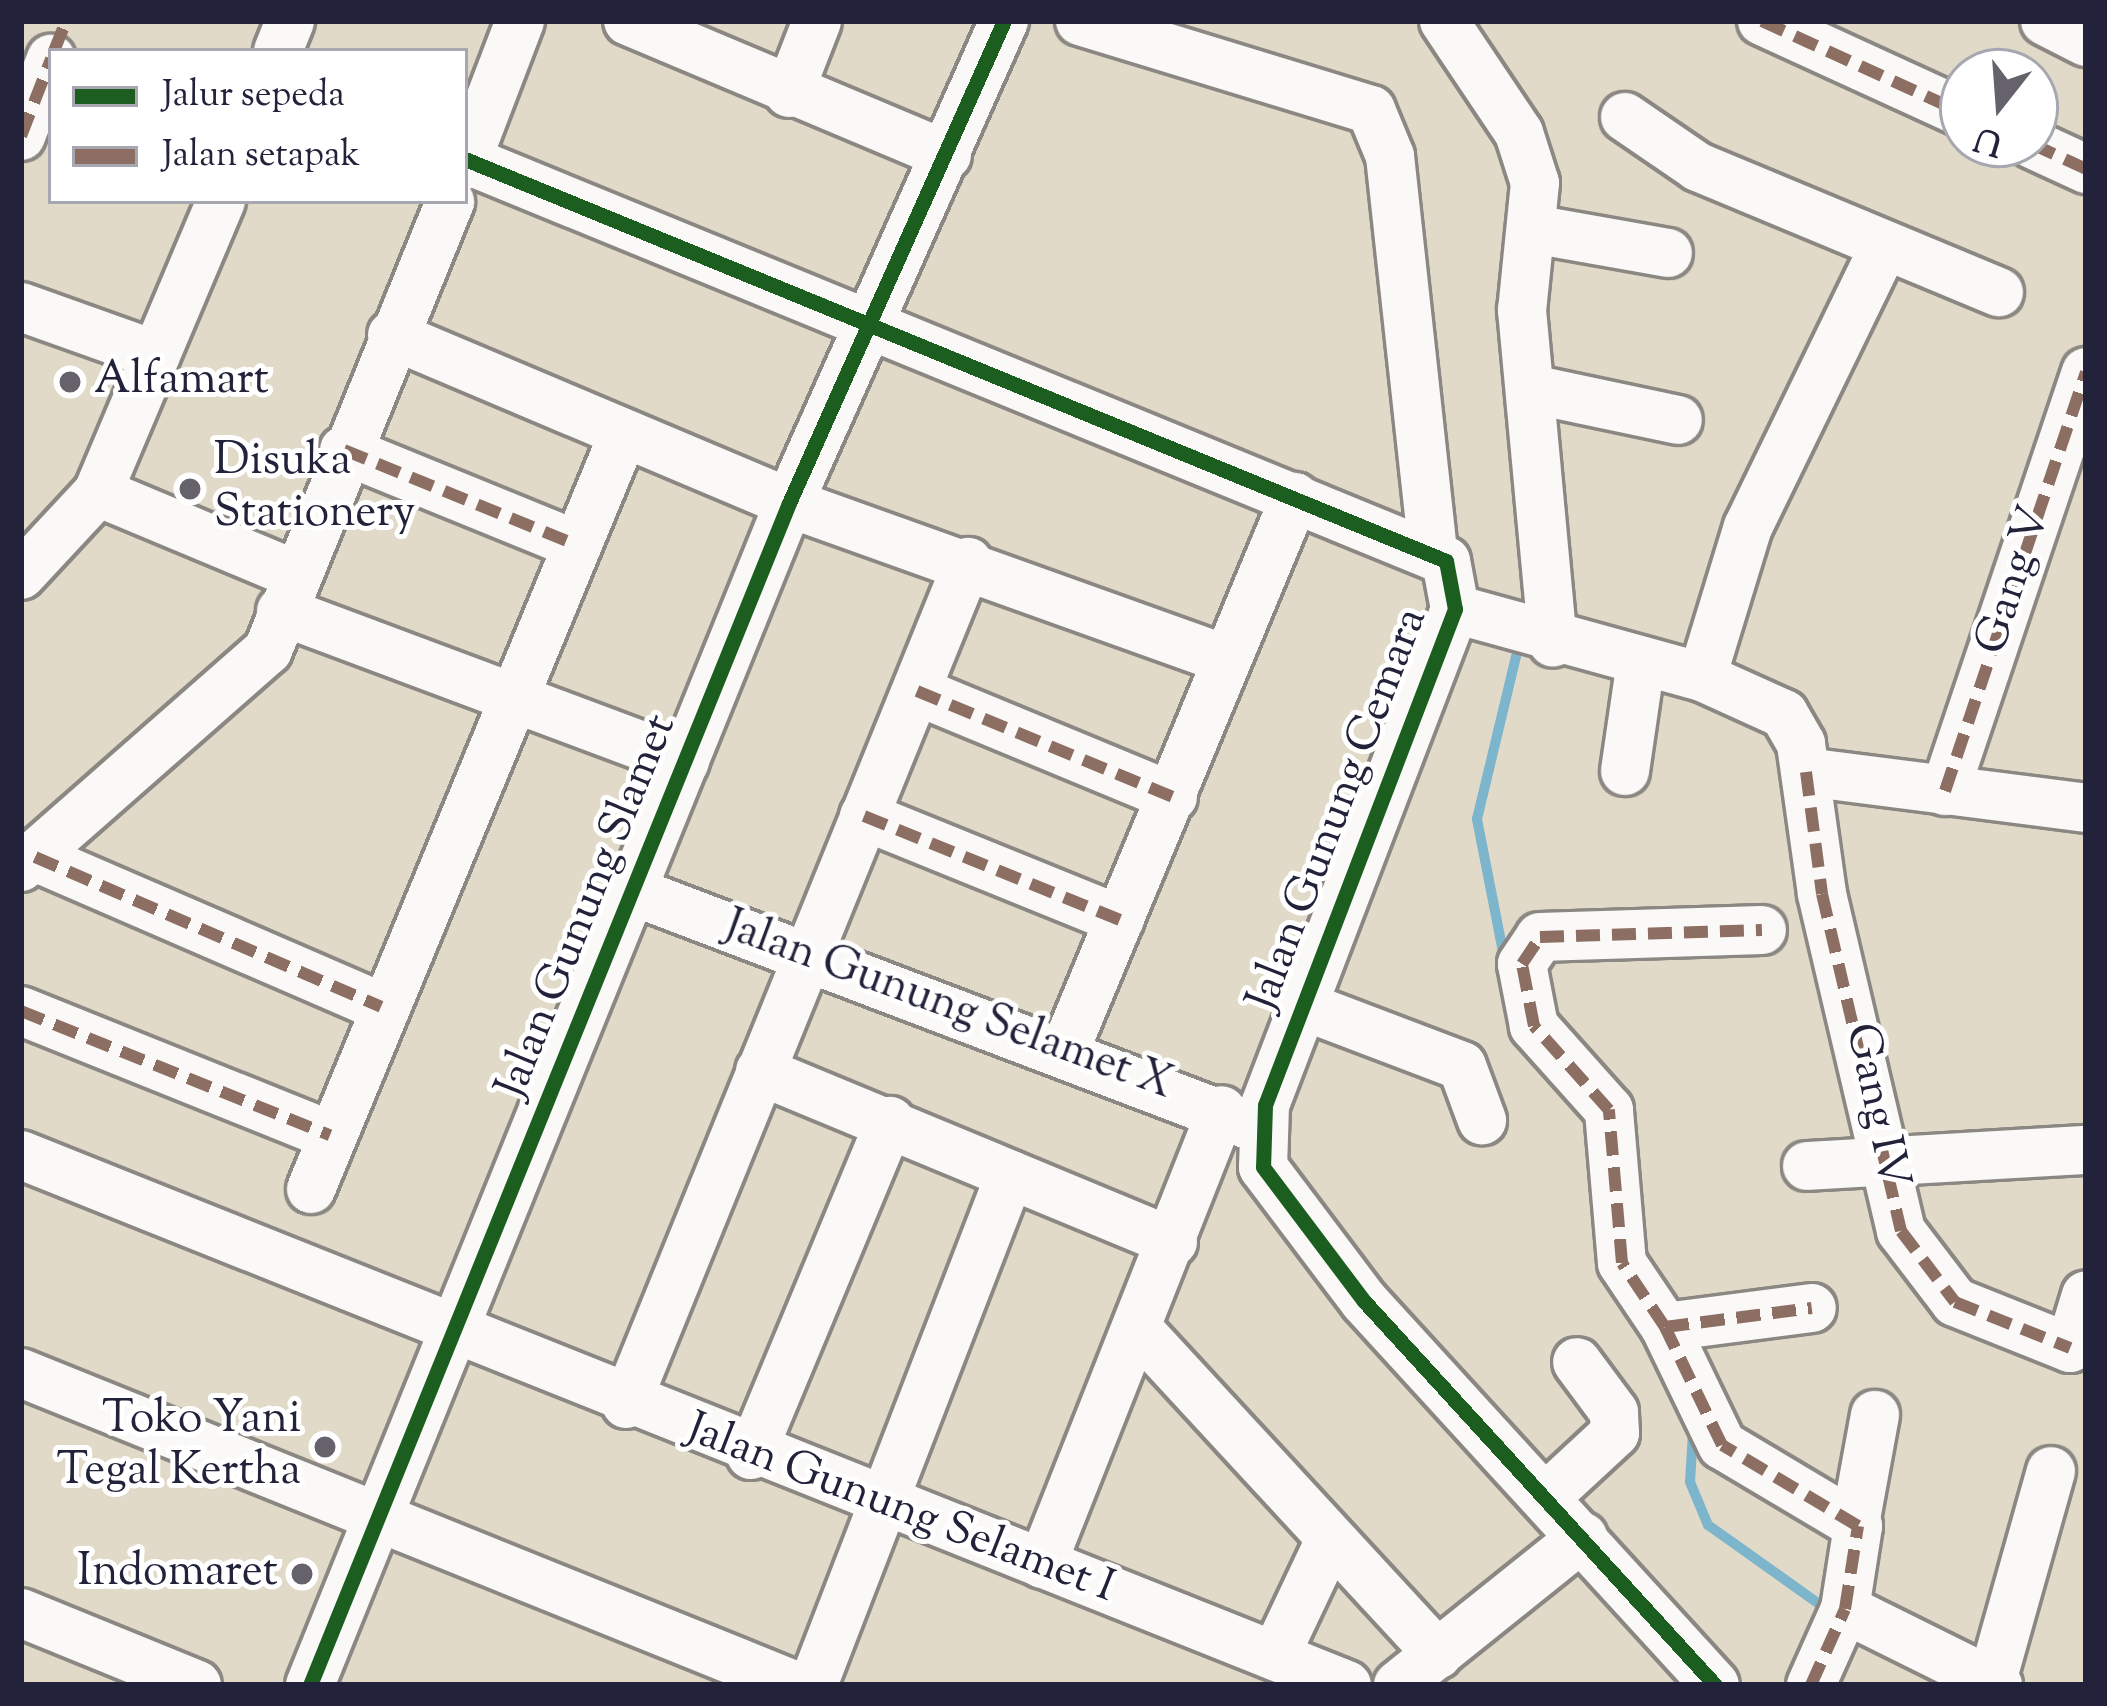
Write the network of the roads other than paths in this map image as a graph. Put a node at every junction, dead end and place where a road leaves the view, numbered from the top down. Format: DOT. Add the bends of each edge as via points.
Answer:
graph roads {
  1 [pos="520,21"];
  2 [pos="817,21"];
  3 [pos="1004,21"];
  4 [pos="1080,21"];
  5 [pos="1444,21"];
  6 [pos="1762,21"];
  7 [pos="2045,21"];
  8 [pos="652,25"];
  9 [pos="2086,42"];
  10 [pos="48,65"];
  11 [pos="788,93"];
  12 [pos="1939,101"];
  13 [pos="1625,117"];
  14 [pos="21,136"];
  15 [pos="468,155"];
  16 [pos="947,155"];
  17 [pos="468,173"];
  18 [pos="220,204"];
  19 [pos="448,204"];
  20 [pos="1533,229"];
  21 [pos="1883,249"];
  22 [pos="1668,253"];
  23 [pos="2000,292"];
  24 [pos="21,307"];
  25 [pos="872,323"];
  26 [pos="392,335"];
  27 [pos="156,355"];
  28 [pos="1531,388"];
  29 [pos="2082,395"];
  30 [pos="1678,420"];
  31 [pos="623,435"];
  32 [pos="344,450"];
  33 [pos="98,492"];
  34 [pos="1294,497"];
  35 [pos="789,503"];
  36 [pos="577,545"];
  37 [pos="1433,549"];
  38 [pos="968,562"];
  39 [pos="21,575"];
  40 [pos="288,593"];
  41 [pos="1455,609"];
  42 [pos="1534,636"];
  43 [pos="1225,659"];
  44 [pos="1640,668"];
  45 [pos="1702,677"];
  46 [pos="917,691"];
  47 [pos="509,697"];
  48 [pos="686,762"];
  49 [pos="1625,771"];
  50 [pos="1807,772"];
  51 [pos="1945,790"];
  52 [pos="1173,797"];
  53 [pos="2086,808"];
  54 [pos="864,816"];
  55 [pos="28,862"];
  56 [pos="635,892"];
  57 [pos="1120,920"];
  58 [pos="1762,930"];
  59 [pos="808,953"];
  60 [pos="381,1006"];
  61 [pos="1304,1006"];
  62 [pos="21,1011"];
  63 [pos="1065,1049"];
  64 [pos="760,1072"];
  65 [pos="1241,1119"];
  66 [pos="1482,1120"];
  67 [pos="890,1121"];
  68 [pos="330,1135"];
  69 [pos="2086,1150"];
  70 [pos="21,1155"];
  71 [pos="1888,1156"];
  72 [pos="1808,1166"];
  73 [pos="1010,1175"];
  74 [pos="311,1189"];
  75 [pos="1173,1242"];
  76 [pos="2086,1295"];
  77 [pos="1812,1309"];
  78 [pos="1137,1328"];
  79 [pos="1665,1328"];
  80 [pos="453,1336"];
  81 [pos="1577,1362"];
  82 [pos="21,1373"];
  83 [pos="626,1404"];
  84 [pos="1875,1415"];
  85 [pos="751,1455"];
  86 [pos="2050,1471"];
  87 [pos="1546,1497"];
  88 [pos="881,1502"];
  89 [pos="379,1521"];
  90 [pos="1855,1524"];
  91 [pos="1582,1537"];
  92 [pos="1328,1544"];
  93 [pos="1042,1564"];
  94 [pos="21,1613"];
  95 [pos="1832,1638"];
  96 [pos="1276,1654"];
  97 [pos="1438,1654"];
  98 [pos="114,1669"];
  99 [pos="1995,1683"];
  100 [pos="197,1685"];
  101 [pos="310,1685"];
  102 [pos="794,1685"];
  103 [pos="813,1685"];
  104 [pos="1348,1685"];
  105 [pos="1398,1685"];
  106 [pos="1715,1685"];
  1 -- 15 [label="street"];
  2 -- 11 [label="street"];
  3 -- 16 [label="street, Jalan Gunung Slamet"];
  4 -- 37 [label="street" via="1371,110 1390,157"];
  5 -- 20 [label="street" via="1519,133 1535,183"];
  6 -- 12 [label="street"];
  7 -- 9 [label="street"];
  8 -- 11 [label="street"];
  10 -- 14 [label="street"];
  11 -- 16 [label="street"];
  13 -- 21 [label="street" via="1697,167"];
  16 -- 25 [label="street, Jalan Gunung Slamet"];
  17 -- 25 [label="street, Jalan Gunung Cemara"];
  18 -- 27 [label="street"];
  19 -- 26 [label="street"];
  20 -- 22 [label="street"];
  20 -- 28 [label="street" via="1522,310"];
  21 -- 23 [label="street"];
  21 -- 45 [label="street" via="1748,527"];
  24 -- 27 [label="street"];
  25 -- 34 [label="street, Jalan Gunung Cemara"];
  25 -- 35 [label="street, Jalan Gunung Slamet"];
  26 -- 31 [label="street"];
  26 -- 32 [label="street"];
  27 -- 33 [label="street"];
  28 -- 30 [label="street"];
  28 -- 42 [label="street"];
  29 -- 51 [label="street, Gang V"];
  31 -- 35 [label="street"];
  31 -- 36 [label="street"];
  32 -- 36 [label="street"];
  32 -- 40 [label="street"];
  33 -- 39 [label="street"];
  33 -- 40 [label="street"];
  34 -- 37 [label="street, Jalan Gunung Cemara"];
  34 -- 43 [label="street"];
  35 -- 38 [label="street"];
  35 -- 48 [label="street, Jalan Gunung Slamet"];
  36 -- 47 [label="street"];
  37 -- 41 [label="street, Jalan Gunung Cemara" via="1456,583"];
  38 -- 43 [label="street"];
  38 -- 46 [label="street"];
  40 -- 47 [label="street"];
  40 -- 55 [label="street" via="256,664"];
  41 -- 42 [label="street, Gang IV"];
  41 -- 61 [label="street, Jalan Gunung Cemara"];
  42 -- 44 [label="street, Gang IV"];
  43 -- 52 [label="street"];
  44 -- 45 [label="street, Gang IV"];
  44 -- 49 [label="street"];
  45 -- 50 [label="street, Gang IV" via="1784,714"];
  46 -- 52 [label="street"];
  46 -- 54 [label="street"];
  47 -- 48 [label="street"];
  47 -- 60 [label="street"];
  48 -- 56 [label="street, Jalan Gunung Slamet"];
  50 -- 51 [label="street"];
  50 -- 71 [label="street, Gang IV" via="1822,894"];
  51 -- 53 [label="street"];
  52 -- 57 [label="street"];
  54 -- 57 [label="street"];
  54 -- 59 [label="street"];
  55 -- 60 [label="street"];
  56 -- 59 [label="street, Jalan Gunung Selamet X"];
  56 -- 80 [label="street, Jalan Gunung Slamet"];
  57 -- 63 [label="street"];
  58 -- 79 [label="street" via="1540,937 1522,964 1534,1026 1609,1110 1622,1263"];
  59 -- 63 [label="street, Jalan Gunung Selamet X"];
  59 -- 64 [label="street"];
  60 -- 68 [label="street"];
  61 -- 65 [label="street, Jalan Gunung Cemara"];
  61 -- 66 [label="street" via="1462,1066"];
  62 -- 68 [label="street"];
  63 -- 65 [label="street, Jalan Gunung Selamet X"];
  64 -- 67 [label="street"];
  64 -- 83 [label="street"];
  65 -- 75 [label="street, Jalan Gunung Cemara"];
  65 -- 87 [label="street" via="1263,1167 1364,1301"];
  67 -- 73 [label="street"];
  67 -- 85 [label="street"];
  68 -- 74 [label="street"];
  69 -- 71 [label="street"];
  70 -- 80 [label="street, Jalan Gunung Selamet I"];
  71 -- 72 [label="street"];
  71 -- 76 [label="street, Gang IV" via="1900,1231 1955,1302 2070,1348"];
  73 -- 75 [label="street"];
  73 -- 88 [label="street"];
  75 -- 78 [label="street, Jalan Gunung Cemara"];
  77 -- 79 [label="street"];
  78 -- 92 [label="street"];
  78 -- 93 [label="street, Jalan Gunung Cemara"];
  79 -- 90 [label="street" via="1722,1445"];
  80 -- 83 [label="street, Jalan Gunung Selamet I"];
  80 -- 89 [label="street, Jalan Gunung Slamet"];
  81 -- 87 [label="street" via="1614,1412 1615,1433"];
  82 -- 89 [label="street"];
  83 -- 85 [label="street, Jalan Gunung Selamet I"];
  84 -- 90 [label="street"];
  85 -- 88 [label="street, Jalan Gunung Selamet I"];
  86 -- 99 [label="street"];
  87 -- 91 [label="street"];
  88 -- 93 [label="street, Jalan Gunung Selamet I"];
  88 -- 103 [label="street"];
  89 -- 101 [label="street, Jalan Gunung Slamet"];
  89 -- 102 [label="street"];
  90 -- 95 [label="street"];
  91 -- 97 [label="street"];
  91 -- 106 [label="street"];
  92 -- 96 [label="street"];
  92 -- 97 [label="street"];
  93 -- 96 [label="street, Jalan Gunung Selamet I"];
  94 -- 98 [label="street"];
  95 -- 99 [label="street"];
  96 -- 104 [label="street, Jalan Gunung Selamet I"];
  97 -- 105 [label="street"];
  98 -- 100 [label="street"];
}
